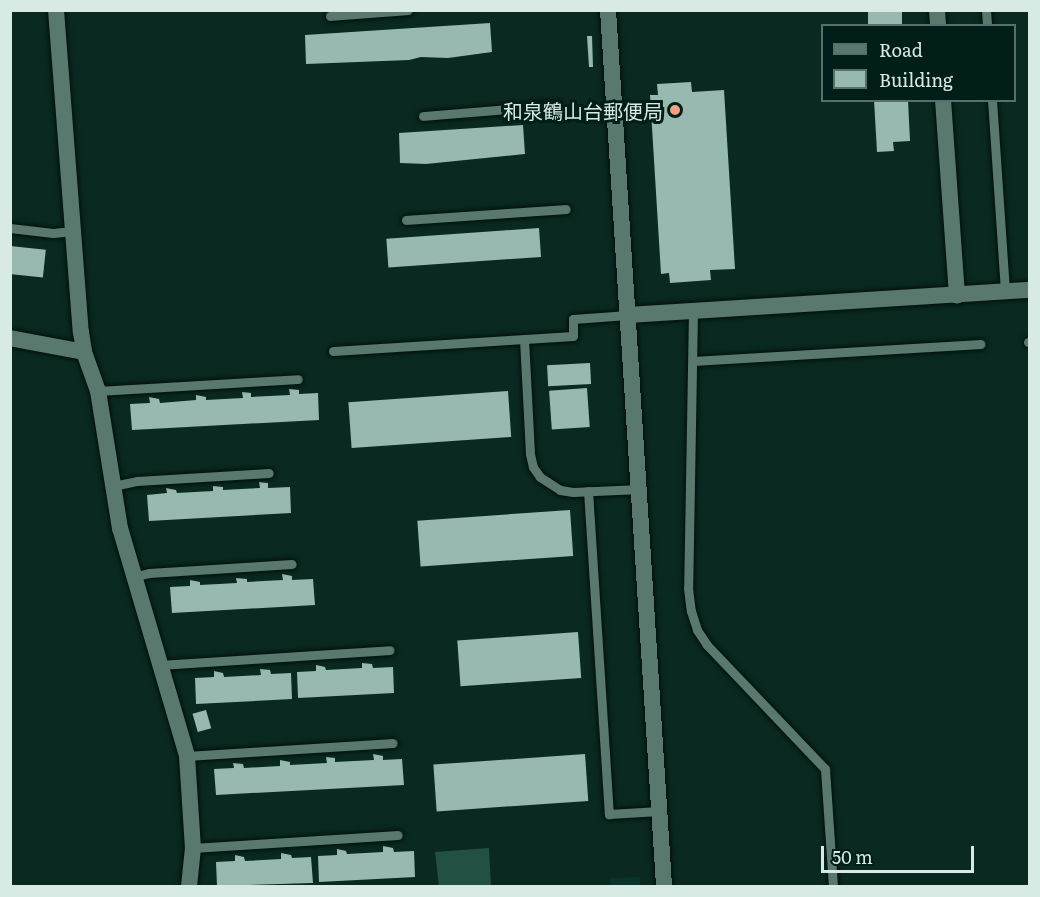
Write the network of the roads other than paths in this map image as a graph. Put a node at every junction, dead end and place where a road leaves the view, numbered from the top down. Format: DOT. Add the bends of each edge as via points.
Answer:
graph roads {
  1 [pos="56,10"];
  2 [pos="408,10"];
  3 [pos="608,10"];
  4 [pos="330,16"];
  5 [pos="943,102"];
  6 [pos="992,102"];
  7 [pos="556,105"];
  8 [pos="423,116"];
  9 [pos="566,209"];
  10 [pos="406,220"];
  11 [pos="10,228"];
  12 [pos="73,231"];
  13 [pos="1029,290"];
  14 [pos="1005,292"];
  15 [pos="957,295"];
  16 [pos="693,311"];
  17 [pos="628,315"];
  18 [pos="10,338"];
  19 [pos="524,339"];
  20 [pos="980,344"];
  21 [pos="333,351"];
  22 [pos="84,352"];
  23 [pos="693,361"];
  24 [pos="298,378"];
  25 [pos="98,391"];
  26 [pos="269,473"];
  27 [pos="113,486"];
  28 [pos="640,489"];
  29 [pos="588,491"];
  30 [pos="292,564"];
  31 [pos="133,576"];
  32 [pos="390,650"];
  33 [pos="160,665"];
  34 [pos="393,743"];
  35 [pos="187,756"];
  36 [pos="659,811"];
  37 [pos="398,835"];
  38 [pos="193,848"];
  39 [pos="189,886"];
  40 [pos="664,886"];
  41 [pos="833,886"];
  1 -- 12 [label="street"];
  2 -- 4 [label="lane"];
  3 -- 17 [label="street"];
  5 -- 15 [label="street"];
  6 -- 14 [label="lane"];
  7 -- 8 [label="lane"];
  9 -- 10 [label="lane"];
  11 -- 12 [label="lane"];
  12 -- 22 [label="street"];
  13 -- 14 [label="street"];
  14 -- 15 [label="street"];
  15 -- 16 [label="street"];
  16 -- 17 [label="street"];
  16 -- 23 [label="lane"];
  17 -- 19 [label="lane" via="573,319 573,336"];
  17 -- 28 [label="street"];
  18 -- 22 [label="street"];
  19 -- 21 [label="lane"];
  19 -- 29 [label="lane" via="533,467 540,477 560,490"];
  20 -- 23 [label="lane"];
  22 -- 25 [label="street"];
  23 -- 41 [label="lane" via="688,588 691,611 707,645 825,769"];
  24 -- 25 [label="lane"];
  25 -- 27 [label="street"];
  26 -- 27 [label="lane"];
  27 -- 31 [label="street"];
  28 -- 29 [label="lane"];
  28 -- 36 [label="street"];
  29 -- 36 [label="lane" via="609,814"];
  30 -- 31 [label="lane"];
  31 -- 33 [label="street"];
  32 -- 33 [label="lane"];
  33 -- 35 [label="street"];
  34 -- 35 [label="lane"];
  35 -- 38 [label="street"];
  36 -- 40 [label="street"];
  37 -- 38 [label="lane"];
  38 -- 39 [label="street"];
}
